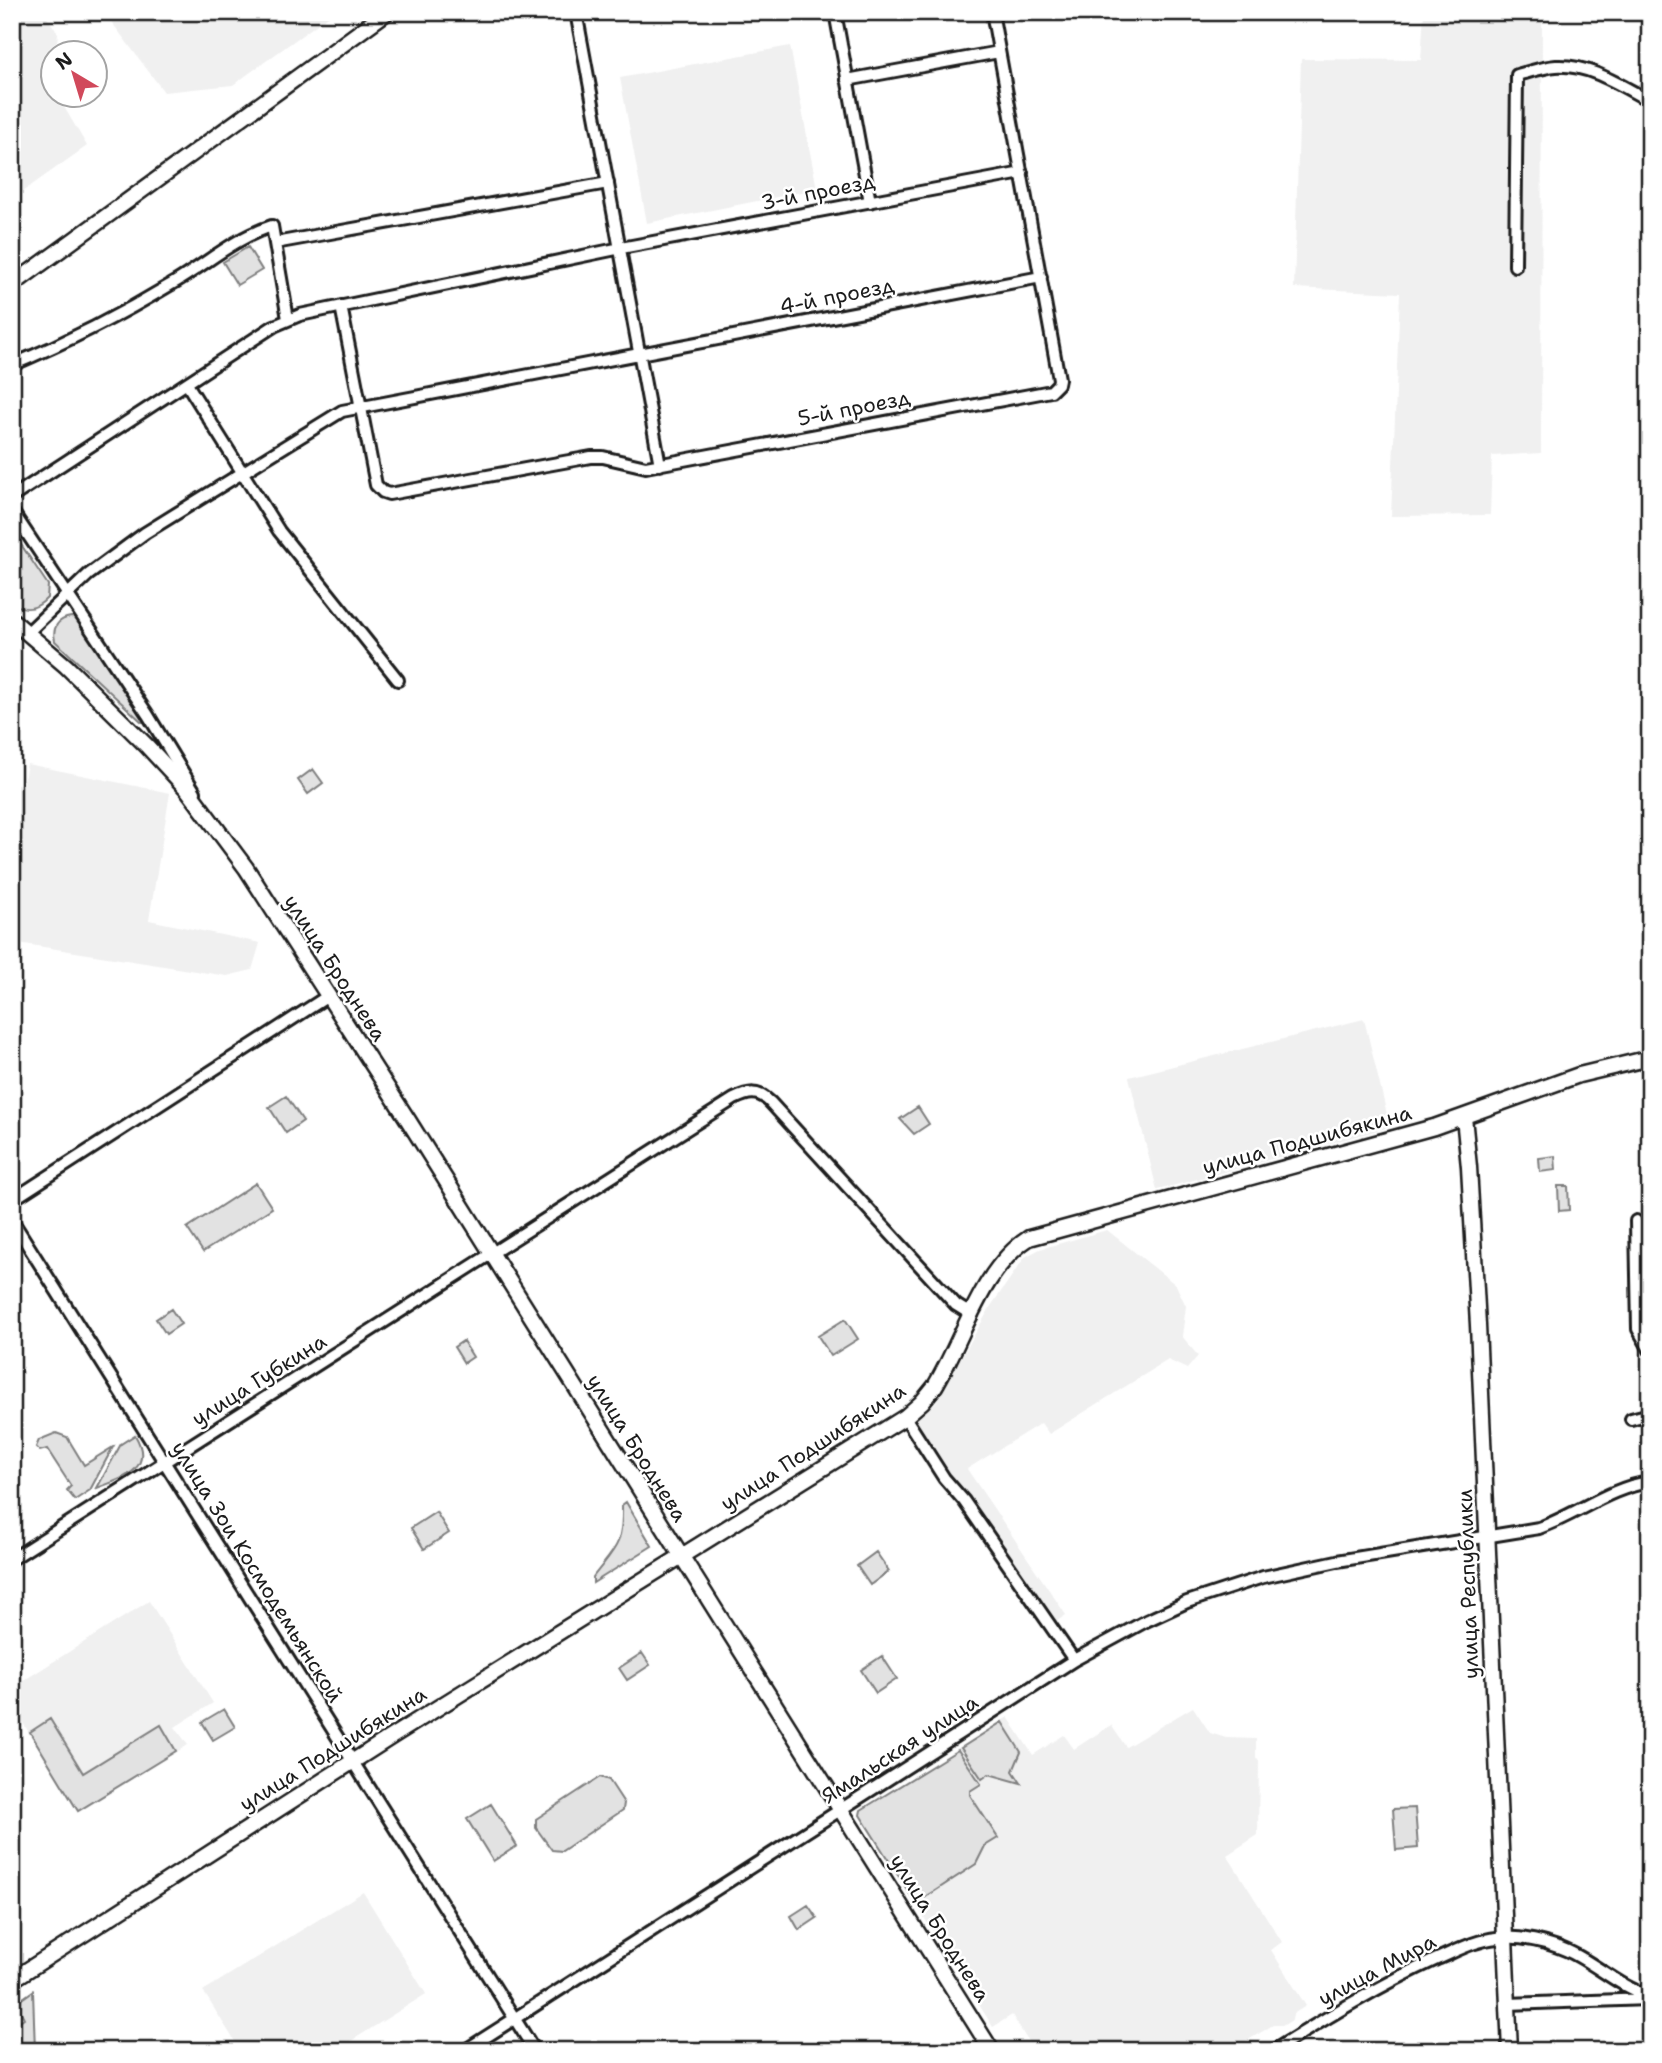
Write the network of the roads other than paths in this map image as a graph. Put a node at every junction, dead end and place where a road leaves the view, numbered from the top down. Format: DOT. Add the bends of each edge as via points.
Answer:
graph roads {
  1 [pos="387,12"];
  2 [pos="576,12"];
  3 [pos="835,12"];
  4 [pos="992,12"];
  5 [pos="999,52"];
  6 [pos="847,80"];
  7 [pos="1650,101"];
  8 [pos="1022,173"];
  9 [pos="608,183"];
  10 [pos="870,202"];
  11 [pos="275,243"];
  12 [pos="621,248"];
  13 [pos="1515,266"];
  14 [pos="1041,277"];
  15 [pos="12,285"];
  16 [pos="341,306"];
  17 [pos="288,319"];
  18 [pos="640,352"];
  19 [pos="12,365"];
  20 [pos="187,384"];
  21 [pos="360,406"];
  22 [pos="660,465"];
  23 [pos="241,473"];
  24 [pos="12,497"];
  25 [pos="12,511"];
  26 [pos="68,594"];
  27 [pos="12,620"];
  28 [pos="28,632"];
  29 [pos="398,680"];
  30 [pos="214,825"];
  31 [pos="328,996"];
  32 [pos="1650,1058"];
  33 [pos="1464,1117"];
  34 [pos="12,1200"];
  35 [pos="12,1220"];
  36 [pos="1636,1221"];
  37 [pos="492,1255"];
  38 [pos="972,1315"];
  39 [pos="1650,1350"];
  40 [pos="1650,1414"];
  41 [pos="905,1417"];
  42 [pos="1631,1419"];
  43 [pos="165,1462"];
  44 [pos="1650,1482"];
  45 [pos="1487,1535"];
  46 [pos="681,1556"];
  47 [pos="12,1559"];
  48 [pos="1074,1660"];
  49 [pos="353,1761"];
  50 [pos="840,1810"];
  51 [pos="1505,1938"];
  52 [pos="12,1980"];
  53 [pos="1650,1998"];
  54 [pos="1508,2004"];
  55 [pos="514,2017"];
  56 [pos="464,2051"];
  57 [pos="535,2051"];
  58 [pos="992,2051"];
  59 [pos="1273,2051"];
  60 [pos="1510,2051"];
  1 -- 15 [label="main road"];
  2 -- 9 [label="street"];
  3 -- 6 [label="street"];
  4 -- 5 [label="street"];
  5 -- 6 [label="street"];
  5 -- 8 [label="street"];
  6 -- 10 [label="street"];
  7 -- 13 [label="street" via="1572,66 1517,75"];
  8 -- 10 [label="street, 3-й проезд"];
  8 -- 14 [label="street"];
  9 -- 11 [label="street"];
  9 -- 12 [label="street"];
  10 -- 12 [label="street, 3-й проезд"];
  11 -- 17 [label="street"];
  11 -- 19 [label="street" via="272,226 252,232 106,322"];
  12 -- 16 [label="street, 3-й проезд"];
  12 -- 18 [label="street"];
  14 -- 18 [label="street, 4-й проезд"];
  14 -- 22 [label="street, 5-й проезд" via="1059,379 1055,388"];
  16 -- 17 [label="street, 3-й проезд"];
  16 -- 21 [label="street, 5-й проезд"];
  17 -- 20 [label="street, 3-й проезд"];
  18 -- 21 [label="street, 4-й проезд"];
  18 -- 22 [label="street"];
  20 -- 23 [label="street"];
  20 -- 24 [label="street, 3-й проезд"];
  21 -- 22 [label="street, 5-й проезд" via="376,485 389,494 591,457 639,467"];
  21 -- 23 [label="street, 4-й проезд" via="328,418"];
  23 -- 26 [label="street, 4-й проезд" via="145,533"];
  23 -- 29 [label="street" via="292,549"];
  25 -- 26 [label="street"];
  26 -- 28 [label="street, 4-й проезд"];
  26 -- 30 [label="street" via="164,739"];
  27 -- 28 [label="main road, улица Броднева"];
  28 -- 30 [label="main road, улица Броднева" via="122,720"];
  30 -- 31 [label="main road, улица Броднева"];
  31 -- 34 [label="street"];
  31 -- 37 [label="main road, улица Броднева"];
  32 -- 33 [label="main road, улица Подшибякина" via="1579,1075"];
  33 -- 38 [label="main road, улица Подшибякина" via="1037,1235 1017,1246 1000,1264"];
  33 -- 45 [label="main road, улица Республики"];
  35 -- 43 [label="street, улица Зои Космодемьянской"];
  36 -- 39 [label="street" via="1637,1329"];
  37 -- 38 [label="street, улица Губкина" via="734,1099 752,1092 770,1102 956,1305"];
  37 -- 43 [label="street, улица Губкина"];
  37 -- 46 [label="main road, улица Броднева"];
  38 -- 41 [label="main road, улица Подшибякина" via="935,1386"];
  40 -- 42 [label="street"];
  41 -- 46 [label="main road, улица Подшибякина"];
  41 -- 48 [label="street"];
  43 -- 47 [label="street, улица Губкина"];
  43 -- 49 [label="street, улица Зои Космодемьянской"];
  44 -- 45 [label="street, Ямальская улица" via="1625,1488 1539,1528"];
  45 -- 48 [label="street, Ямальская улица" via="1263,1577 1187,1602"];
  45 -- 51 [label="main road, улица Республики"];
  46 -- 49 [label="main road, улица Подшибякина"];
  46 -- 50 [label="main road, улица Броднева"];
  48 -- 50 [label="street, Ямальская улица"];
  49 -- 52 [label="main road, улица Подшибякина"];
  49 -- 55 [label="street, улица Зои Космодемьянской"];
  50 -- 55 [label="street, Ямальская улица"];
  50 -- 58 [label="main road, улица Броднева"];
  51 -- 53 [label="street, улица Мира" via="1565,1949"];
  51 -- 54 [label="main road, улица Республики"];
  51 -- 59 [label="street, улица Мира" via="1479,1942 1421,1966"];
  53 -- 54 [label="street"];
  54 -- 60 [label="main road, улица Республики"];
  55 -- 56 [label="street, Ямальская улица"];
  55 -- 57 [label="street, улица Зои Космодемьянской"];
}
